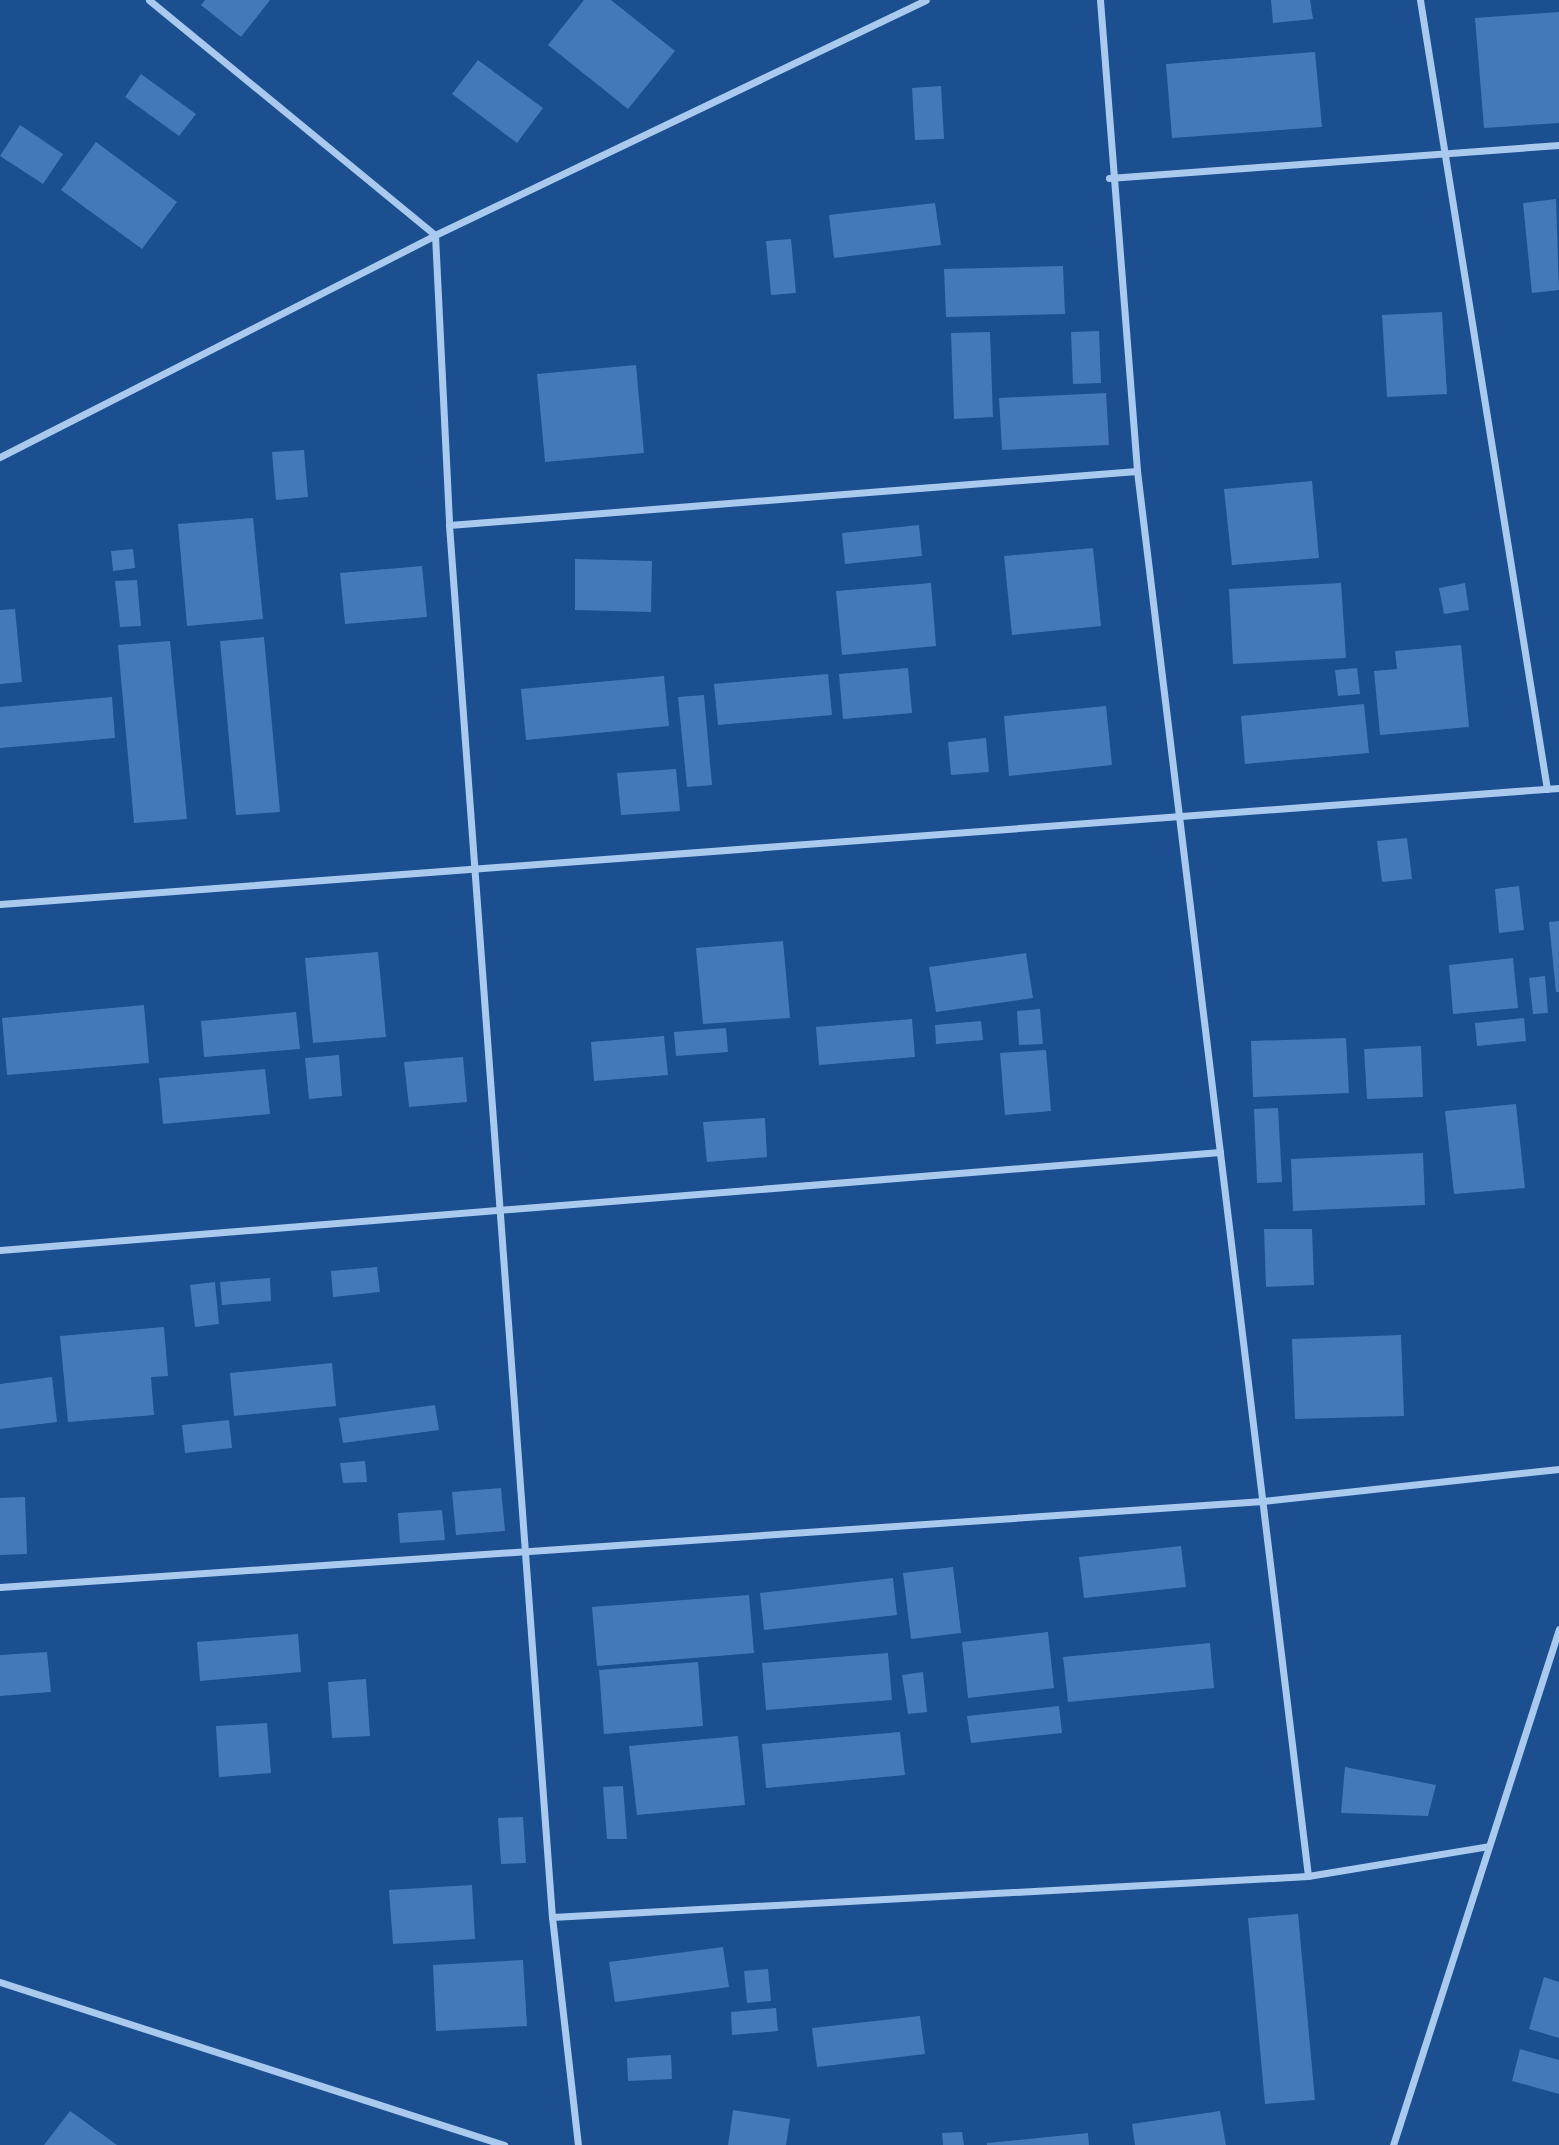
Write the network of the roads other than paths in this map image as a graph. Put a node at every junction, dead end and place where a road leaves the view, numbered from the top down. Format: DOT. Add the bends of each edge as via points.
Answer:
graph roads {
  1 [pos="149,0"];
  2 [pos="926,0"];
  3 [pos="1100,0"];
  4 [pos="1420,0"];
  5 [pos="1559,145"];
  6 [pos="1442,153"];
  7 [pos="1109,178"];
  8 [pos="435,235"];
  9 [pos="0,457"];
  10 [pos="1137,471"];
  11 [pos="449,526"];
  12 [pos="1559,788"];
  13 [pos="1546,789"];
  14 [pos="1180,817"];
  15 [pos="473,869"];
  16 [pos="0,904"];
  17 [pos="1220,1152"];
  18 [pos="500,1209"];
  19 [pos="0,1250"];
  20 [pos="1559,1469"];
  21 [pos="1263,1501"];
  22 [pos="525,1551"];
  23 [pos="0,1587"];
  24 [pos="1559,1629"];
  25 [pos="1489,1846"];
  26 [pos="1308,1876"];
  27 [pos="552,1917"];
  28 [pos="0,1982"];
  29 [pos="504,2145"];
  30 [pos="578,2145"];
  31 [pos="1393,2145"];
  1 -- 8 [label="street"];
  2 -- 8 [label="street"];
  3 -- 7 [label="street"];
  4 -- 6 [label="street"];
  5 -- 6 [label="street"];
  6 -- 7 [label="street"];
  6 -- 13 [label="street"];
  7 -- 10 [label="street"];
  8 -- 9 [label="street"];
  8 -- 11 [label="street"];
  10 -- 11 [label="street"];
  10 -- 14 [label="street"];
  11 -- 15 [label="street"];
  12 -- 13 [label="street"];
  13 -- 14 [label="street"];
  14 -- 15 [label="street"];
  14 -- 17 [label="street"];
  15 -- 16 [label="street"];
  15 -- 18 [label="street"];
  17 -- 18 [label="street"];
  17 -- 21 [label="street"];
  18 -- 19 [label="street"];
  18 -- 22 [label="street"];
  20 -- 21 [label="street"];
  21 -- 22 [label="street"];
  21 -- 26 [label="street"];
  22 -- 23 [label="street"];
  22 -- 27 [label="street"];
  24 -- 25 [label="street"];
  25 -- 26 [label="street"];
  25 -- 31 [label="street"];
  26 -- 27 [label="street"];
  27 -- 30 [label="street"];
  28 -- 29 [label="street"];
}
